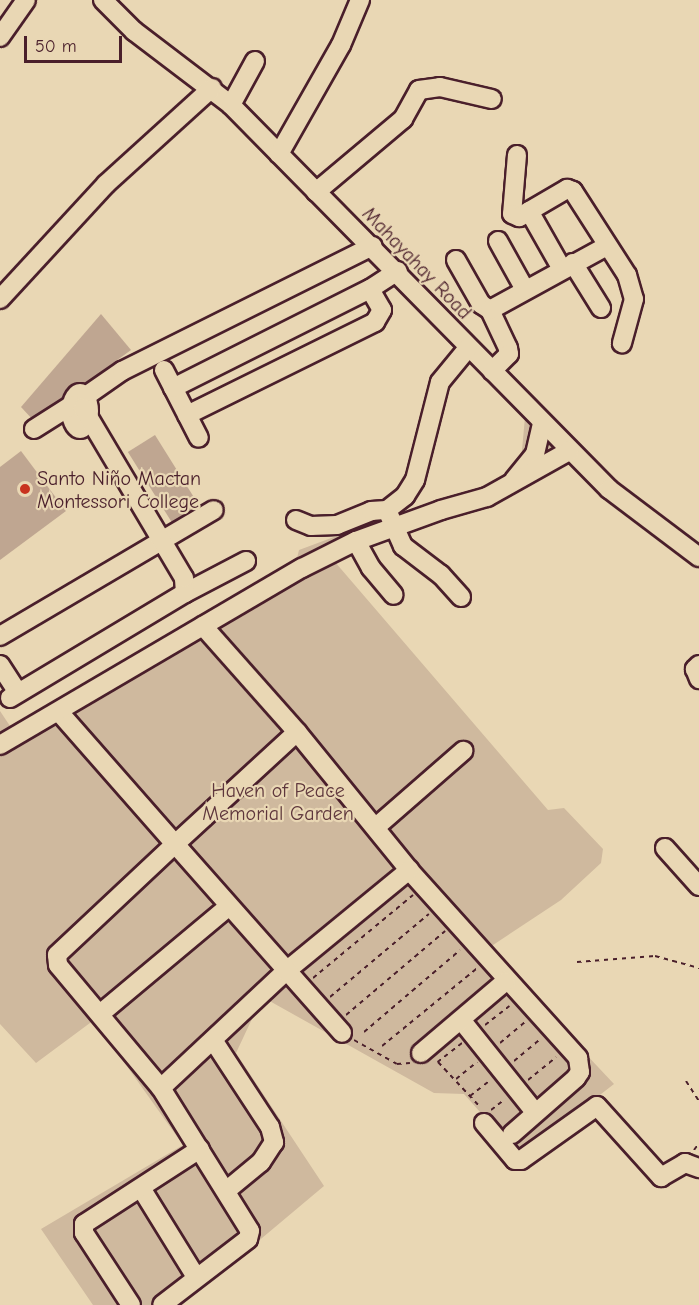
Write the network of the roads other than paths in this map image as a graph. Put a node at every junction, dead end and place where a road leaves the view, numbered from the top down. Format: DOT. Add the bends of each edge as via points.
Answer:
graph roads {
  1 [pos="26,0"];
  2 [pos="103,0"];
  3 [pos="360,0"];
  4 [pos="0,37"];
  5 [pos="255,61"];
  6 [pos="212,88"];
  7 [pos="492,99"];
  8 [pos="231,105"];
  9 [pos="279,154"];
  10 [pos="517,155"];
  11 [pos="316,192"];
  12 [pos="529,211"];
  13 [pos="498,241"];
  14 [pos="373,246"];
  15 [pos="607,246"];
  16 [pos="456,260"];
  17 [pos="568,266"];
  18 [pos="398,271"];
  19 [pos="524,288"];
  20 [pos="370,289"];
  21 [pos="0,299"];
  22 [pos="601,309"];
  23 [pos="490,310"];
  24 [pos="622,343"];
  25 [pos="468,348"];
  26 [pos="164,370"];
  27 [pos="492,371"];
  28 [pos="173,388"];
  29 [pos="80,403"];
  30 [pos="187,415"];
  31 [pos="542,423"];
  32 [pos="34,429"];
  33 [pos="199,438"];
  34 [pos="574,456"];
  35 [pos="509,486"];
  36 [pos="492,508"];
  37 [pos="214,510"];
  38 [pos="387,510"];
  39 [pos="296,520"];
  40 [pos="393,528"];
  41 [pos="160,540"];
  42 [pos="356,542"];
  43 [pos="699,557"];
  44 [pos="246,561"];
  45 [pos="185,593"];
  46 [pos="394,596"];
  47 [pos="461,597"];
  48 [pos="203,626"];
  49 [pos="0,636"];
  50 [pos="0,665"];
  51 [pos="699,665"];
  52 [pos="699,679"];
  53 [pos="58,712"];
  54 [pos="297,732"];
  55 [pos="0,745"];
  56 [pos="463,751"];
  57 [pos="376,826"];
  58 [pos="175,844"];
  59 [pos="665,848"];
  60 [pos="409,870"];
  61 [pos="699,886"];
  62 [pos="229,906"];
  63 [pos="285,972"];
  64 [pos="506,981"];
  65 [pos="100,1014"];
  66 [pos="462,1021"];
  67 [pos="338,1029"];
  68 [pos="213,1040"];
  69 [pos="421,1053"];
  70 [pos="161,1088"];
  71 [pos="535,1112"];
  72 [pos="485,1119"];
  73 [pos="512,1134"];
  74 [pos="200,1149"];
  75 [pos="699,1168"];
  76 [pos="141,1188"];
  77 [pos="226,1191"];
  78 [pos="196,1277"];
  79 [pos="131,1305"];
  80 [pos="162,1305"];
  1 -- 4 [label="street"];
  2 -- 6 [label="street, Mahayahay Road" via="134,31"];
  3 -- 9 [label="street" via="341,45"];
  5 -- 8 [label="street"];
  6 -- 8 [label="street, Mahayahay Road"];
  6 -- 21 [label="street" via="106,184"];
  7 -- 11 [label="street" via="440,87 419,90 403,119"];
  8 -- 9 [label="street, Mahayahay Road"];
  9 -- 11 [label="street, Mahayahay Road"];
  10 -- 12 [label="street" via="512,214 519,217"];
  11 -- 14 [label="street, Mahayahay Road"];
  12 -- 15 [label="street" via="567,189 573,191"];
  12 -- 17 [label="street"];
  13 -- 19 [label="street"];
  14 -- 18 [label="street, Mahayahay Road"];
  14 -- 29 [label="street" via="122,371"];
  15 -- 17 [label="street"];
  15 -- 24 [label="street" via="634,293"];
  16 -- 23 [label="street" via="481,304"];
  17 -- 19 [label="street"];
  17 -- 22 [label="street"];
  18 -- 20 [label="street"];
  18 -- 25 [label="street, Mahayahay Road"];
  19 -- 23 [label="street"];
  20 -- 28 [label="street"];
  20 -- 30 [label="street" via="382,310 375,322"];
  23 -- 27 [label="street" via="509,351"];
  25 -- 27 [label="street, Mahayahay Road"];
  25 -- 38 [label="street" via="441,382 415,480 405,496"];
  26 -- 28 [label="street"];
  27 -- 31 [label="street, Mahayahay Road"];
  28 -- 30 [label="street"];
  29 -- 32 [label="street"];
  29 -- 41 [label="street"];
  30 -- 33 [label="street"];
  31 -- 34 [label="street, Mahayahay Road"];
  31 -- 35 [label="street" via="535,453"];
  34 -- 35 [label="street"];
  34 -- 36 [label="street"];
  34 -- 43 [label="street, Mahayahay Road" via="609,489"];
  35 -- 40 [label="street"];
  37 -- 41 [label="street"];
  38 -- 39 [label="street" via="371,511 337,525 311,526"];
  38 -- 40 [label="street"];
  40 -- 42 [label="street"];
  40 -- 47 [label="street" via="403,546 441,575"];
  41 -- 45 [label="street" via="184,578"];
  41 -- 49 [label="street"];
  42 -- 46 [label="street"];
  42 -- 48 [label="street" via="302,567"];
  44 -- 45 [label="street"];
  45 -- 50 [label="street" via="14,695"];
  48 -- 53 [label="street"];
  48 -- 54 [label="street"];
  51 -- 52 [label="street" via="695,669"];
  53 -- 55 [label="street"];
  53 -- 58 [label="street"];
  54 -- 57 [label="street"];
  54 -- 58 [label="street"];
  56 -- 57 [label="street"];
  57 -- 60 [label="street"];
  58 -- 62 [label="street"];
  58 -- 65 [label="street" via="57,955 58,965"];
  59 -- 61 [label="street"];
  60 -- 63 [label="street"];
  60 -- 64 [label="street"];
  62 -- 63 [label="street"];
  62 -- 65 [label="street"];
  63 -- 67 [label="street"];
  63 -- 68 [label="street"];
  64 -- 66 [label="street"];
  64 -- 71 [label="street" via="580,1065 576,1078"];
  65 -- 70 [label="street"];
  66 -- 69 [label="street"];
  66 -- 71 [label="street"];
  68 -- 70 [label="street"];
  68 -- 77 [label="street" via="270,1127 274,1143 261,1162"];
  70 -- 74 [label="street"];
  71 -- 73 [label="street"];
  72 -- 75 [label="street" via="515,1160 521,1160 597,1106 661,1177 685,1163"];
  74 -- 76 [label="street"];
  74 -- 77 [label="street"];
  76 -- 78 [label="street"];
  76 -- 79 [label="street" via="84,1224 84,1233"];
  77 -- 78 [label="street" via="250,1231 248,1239"];
  78 -- 80 [label="street"];
}
